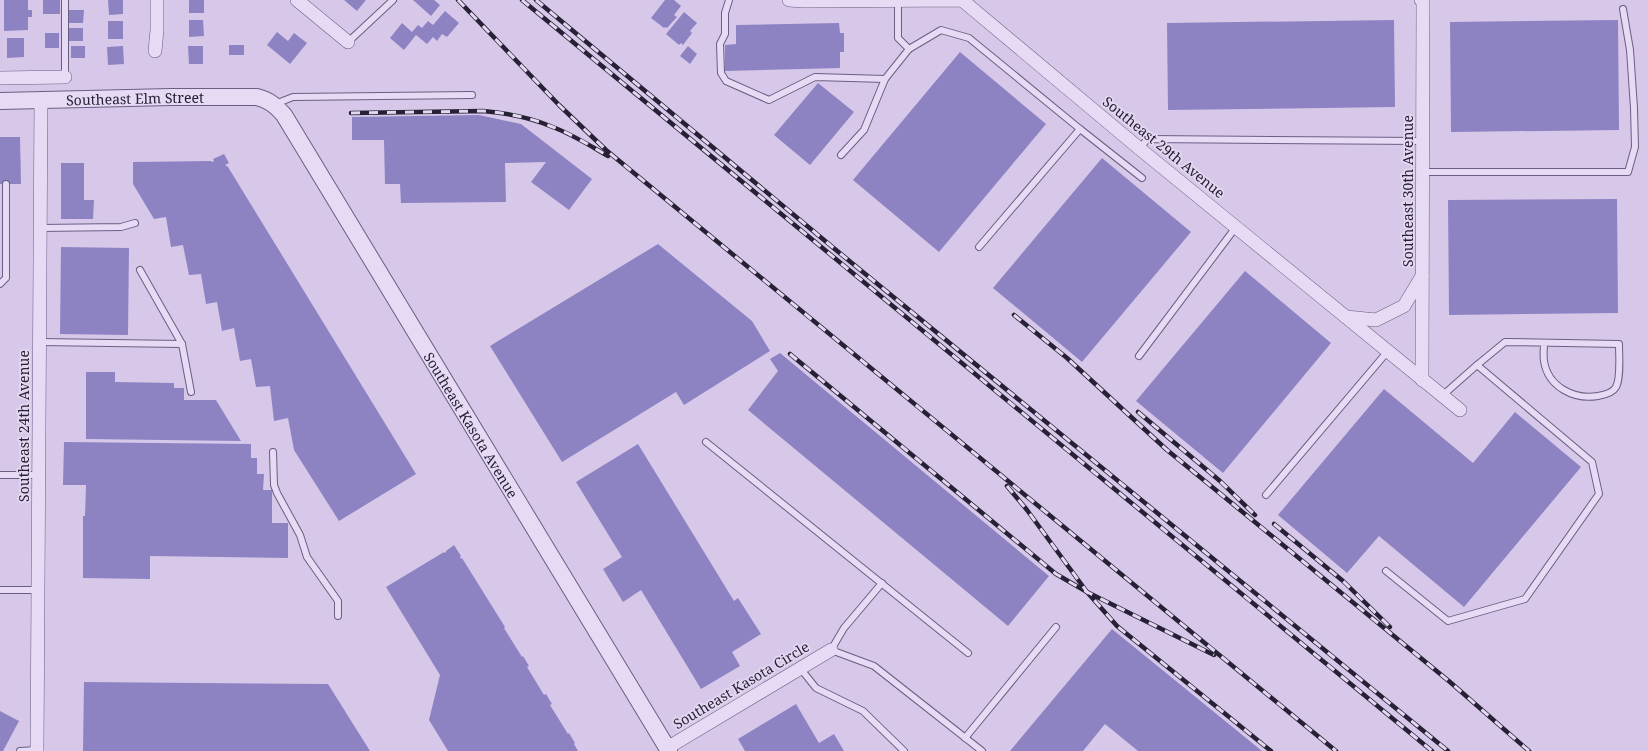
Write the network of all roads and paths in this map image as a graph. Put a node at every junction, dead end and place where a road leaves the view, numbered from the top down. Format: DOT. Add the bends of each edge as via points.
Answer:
graph roads {
  1 [pos="65,0"];
  2 [pos="157,0"];
  3 [pos="297,0"];
  4 [pos="393,0"];
  5 [pos="729,0"];
  6 [pos="788,0"];
  7 [pos="962,0"];
  8 [pos="898,1"];
  9 [pos="1422,1"];
  10 [pos="1623,9"];
  11 [pos="348,42"];
  12 [pos="909,49"];
  13 [pos="154,51"];
  14 [pos="65,77"];
  15 [pos="0,78"];
  16 [pos="885,79"];
  17 [pos="472,94"];
  18 [pos="41,100"];
  19 [pos="0,101"];
  20 [pos="272,103"];
  21 [pos="1080,129"];
  22 [pos="1422,141"];
  23 [pos="1140,149"];
  24 [pos="841,155"];
  25 [pos="1422,172"];
  26 [pos="1142,178"];
  27 [pos="6,184"];
  28 [pos="135,223"];
  29 [pos="1236,227"];
  30 [pos="40,228"];
  31 [pos="980,247"];
  32 [pos="140,270"];
  33 [pos="1422,275"];
  34 [pos="0,284"];
  35 [pos="1346,317"];
  36 [pos="40,342"];
  37 [pos="1544,343"];
  38 [pos="182,344"];
  39 [pos="1388,351"];
  40 [pos="1139,356"];
  41 [pos="1477,365"];
  42 [pos="1422,380"];
  43 [pos="191,392"];
  44 [pos="1442,396"];
  45 [pos="1460,410"];
  46 [pos="706,442"];
  47 [pos="273,452"];
  48 [pos="0,475"];
  49 [pos="39,475"];
  50 [pos="1266,495"];
  51 [pos="1386,571"];
  52 [pos="882,583"];
  53 [pos="0,590"];
  54 [pos="38,590"];
  55 [pos="338,616"];
  56 [pos="1056,627"];
  57 [pos="831,650"];
  58 [pos="968,653"];
  59 [pos="800,668"];
  60 [pos="965,738"];
  61 [pos="668,750"];
  62 [pos="20,751"];
  63 [pos="37,751"];
  64 [pos="904,751"];
  65 [pos="982,751"];
  1 -- 14 [label="lane"];
  2 -- 13 [label="street"];
  3 -- 11 [label="street"];
  4 -- 11 [label="lane"];
  5 -- 16 [label="lane" via="725,13 725,34 720,44 721,73 726,81 769,100 815,77"];
  6 -- 8 [label="street"];
  7 -- 8 [label="street"];
  7 -- 23 [label="street, Southeast 29th Avenue"];
  8 -- 12 [label="lane" via="898,38"];
  9 -- 22 [label="street, Southeast 30th Avenue"];
  10 -- 25 [label="lane" via="1630,50 1634,108 1635,147 1628,172"];
  12 -- 16 [label="lane"];
  12 -- 21 [label="lane" via="941,30 969,38"];
  14 -- 15 [label="street, Southeast Elm Street"];
  16 -- 24 [label="lane" via="864,130"];
  17 -- 20 [label="lane" via="293,97"];
  18 -- 19 [label="street, Southeast Elm Street"];
  18 -- 20 [label="street, Southeast Elm Street" via="257,97"];
  18 -- 30 [label="street, Southeast 24th Avenue"];
  20 -- 61 [label="street, Southeast Kasota Avenue" via="284,115"];
  21 -- 26 [label="lane"];
  21 -- 31 [label="lane"];
  22 -- 23 [label="lane" via="1148,139"];
  22 -- 25 [label="street, Southeast 30th Avenue"];
  23 -- 29 [label="street, Southeast 29th Avenue"];
  25 -- 33 [label="street, Southeast 30th Avenue"];
  27 -- 34 [label="lane" via="6,278"];
  28 -- 30 [label="lane" via="121,228"];
  29 -- 35 [label="street, Southeast 29th Avenue"];
  29 -- 40 [label="lane"];
  30 -- 36 [label="street, Southeast 24th Avenue"];
  32 -- 38 [label="lane"];
  33 -- 35 [label="street" via="1404,306 1376,320"];
  33 -- 42 [label="street, Southeast 30th Avenue"];
  35 -- 39 [label="street, Southeast 29th Avenue"];
  36 -- 38 [label="lane"];
  36 -- 49 [label="street, Southeast 24th Avenue"];
  37 -- 37 [label="lane" via="1619,344 1616,387 1612,392 1588,398 1574,396 1563,390 1547,372"];
  37 -- 41 [label="lane" via="1505,342"];
  38 -- 43 [label="lane"];
  39 -- 42 [label="street, Southeast 29th Avenue"];
  39 -- 50 [label="lane"];
  41 -- 44 [label="lane"];
  41 -- 51 [label="lane" via="1592,462 1599,494 1525,599 1448,621"];
  42 -- 44 [label="street, Southeast 29th Avenue"];
  44 -- 45 [label="street, Southeast 29th Avenue"];
  46 -- 52 [label="lane"];
  47 -- 55 [label="lane" via="274,485 300,535 307,556 338,601"];
  48 -- 49 [label="lane"];
  49 -- 54 [label="street, Southeast 24th Avenue"];
  52 -- 57 [label="lane" via="844,628"];
  52 -- 58 [label="lane"];
  53 -- 54 [label="lane"];
  54 -- 63 [label="street, Southeast 24th Avenue"];
  56 -- 60 [label="lane"];
  57 -- 59 [label="street, Southeast Kasota Circle"];
  57 -- 60 [label="lane" via="874,666"];
  59 -- 61 [label="street, Southeast Kasota Circle"];
  59 -- 64 [label="lane" via="816,688 863,711"];
  60 -- 65 [label="lane"];
  62 -- 63 [label="lane"];
}
